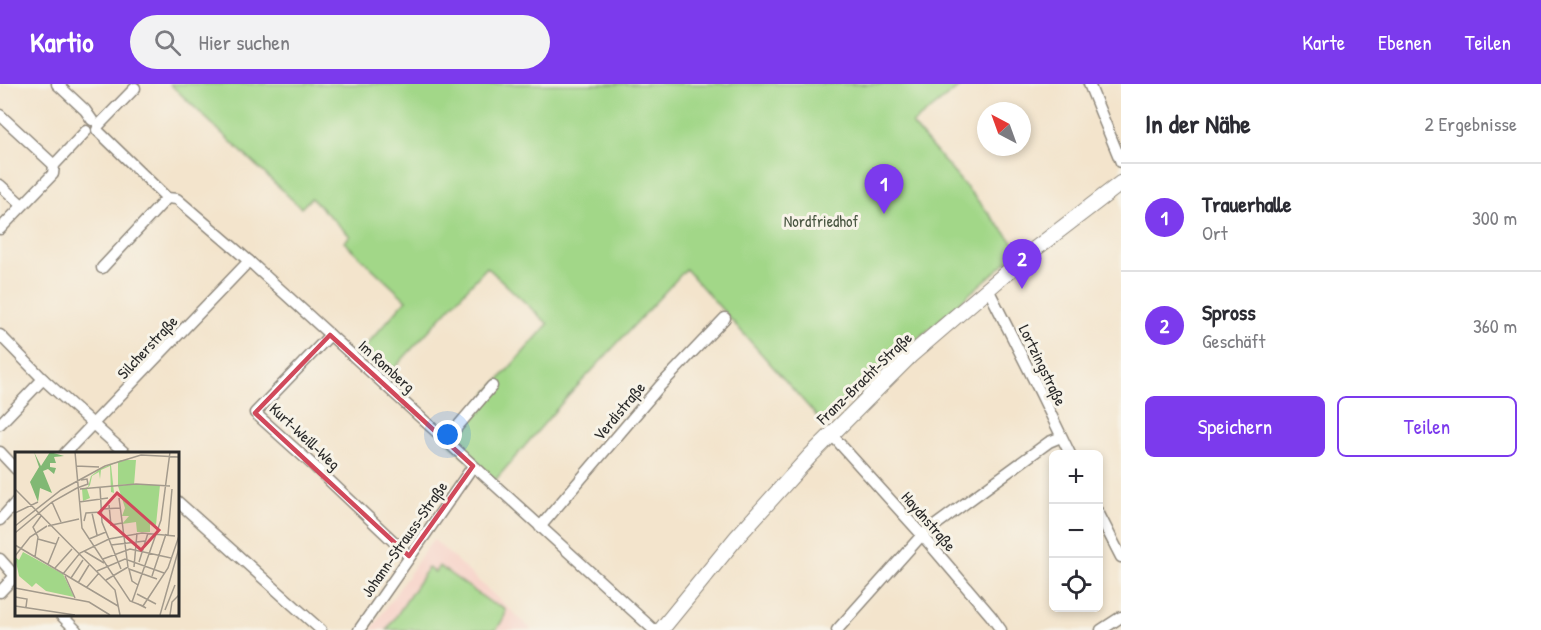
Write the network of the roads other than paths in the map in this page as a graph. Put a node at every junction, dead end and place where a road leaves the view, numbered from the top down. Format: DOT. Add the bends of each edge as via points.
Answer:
graph roads {
  1 [pos="57,84"];
  2 [pos="1089,84"];
  3 [pos="135,88"];
  4 [pos="0,116"];
  5 [pos="93,127"];
  6 [pos="1118,148"];
  7 [pos="1121,162"];
  8 [pos="54,165"];
  9 [pos="1121,183"];
  10 [pos="0,185"];
  11 [pos="167,198"];
  12 [pos="22,205"];
  13 [pos="0,229"];
  14 [pos="249,261"];
  15 [pos="102,268"];
  16 [pos="988,289"];
  17 [pos="725,318"];
  18 [pos="330,334"];
  19 [pos="0,335"];
  20 [pos="43,379"];
  21 [pos="492,386"];
  22 [pos="0,424"];
  23 [pos="94,425"];
  24 [pos="831,434"];
  25 [pos="1061,437"];
  26 [pos="446,440"];
  27 [pos="1068,450"];
  28 [pos="0,452"];
  29 [pos="66,452"];
  30 [pos="124,452"];
  31 [pos="473,466"];
  32 [pos="15,468"];
  33 [pos="178,502"];
  34 [pos="15,503"];
  35 [pos="0,519"];
  36 [pos="1103,522"];
  37 [pos="540,527"];
  38 [pos="922,536"];
  39 [pos="409,556"];
  40 [pos="1121,557"];
  41 [pos="0,560"];
  42 [pos="15,574"];
  43 [pos="15,576"];
  44 [pos="0,592"];
  45 [pos="61,615"];
  46 [pos="1121,617"];
  47 [pos="76,630"];
  48 [pos="321,630"];
  49 [pos="359,630"];
  50 [pos="654,630"];
  51 [pos="661,630"];
  52 [pos="837,630"];
  53 [pos="1001,630"];
  54 [pos="1101,630"];
  1 -- 5 [label="street, Im Romberg" via="85,110"];
  2 -- 6 [label="street"];
  3 -- 5 [label="street"];
  4 -- 8 [label="street"];
  5 -- 8 [label="street"];
  5 -- 11 [label="street, Im Romberg"];
  6 -- 7 [label="street"];
  8 -- 12 [label="street" via="53,174"];
  9 -- 16 [label="street, Franz-Bracht-Straße"];
  10 -- 12 [label="street"];
  11 -- 14 [label="street, Im Romberg" via="177,199"];
  11 -- 15 [label="street"];
  12 -- 13 [label="street"];
  14 -- 18 [label="street, Im Romberg"];
  14 -- 23 [label="street, Silcherstraße"];
  16 -- 24 [label="street, Franz-Bracht-Straße" via="911,355"];
  16 -- 25 [label="street, Lortzingstraße"];
  17 -- 37 [label="street, Verdistraße" via="660,386"];
  18 -- 26 [label="street, Im Romberg"];
  18 -- 39 [label="street, Kurt-Weill-Weg" via="255,413"];
  19 -- 20 [label="street"];
  20 -- 22 [label="street"];
  20 -- 23 [label="street"];
  21 -- 26 [label="street"];
  23 -- 29 [label="street, Silcherstraße"];
  23 -- 30 [label="street"];
  24 -- 38 [label="street, Haydnstraße"];
  24 -- 51 [label="street, Franz-Bracht-Straße" via="737,537"];
  25 -- 27 [label="street, Lortzingstraße"];
  25 -- 38 [label="street"];
  26 -- 31 [label="street, Im Romberg"];
  28 -- 32 [label="street"];
  31 -- 37 [label="street, Im Romberg"];
  31 -- 39 [label="street, Johann-Strauss-Straße"];
  33 -- 48 [label="street"];
  34 -- 35 [label="street"];
  36 -- 40 [label="street"];
  37 -- 50 [label="street, Im Romberg"];
  38 -- 52 [label="street"];
  38 -- 53 [label="street, Haydnstraße"];
  39 -- 49 [label="street, Johann-Strauss-Straße"];
  41 -- 42 [label="street"];
  43 -- 44 [label="street"];
  45 -- 47 [label="street"];
  46 -- 54 [label="street"];
}
